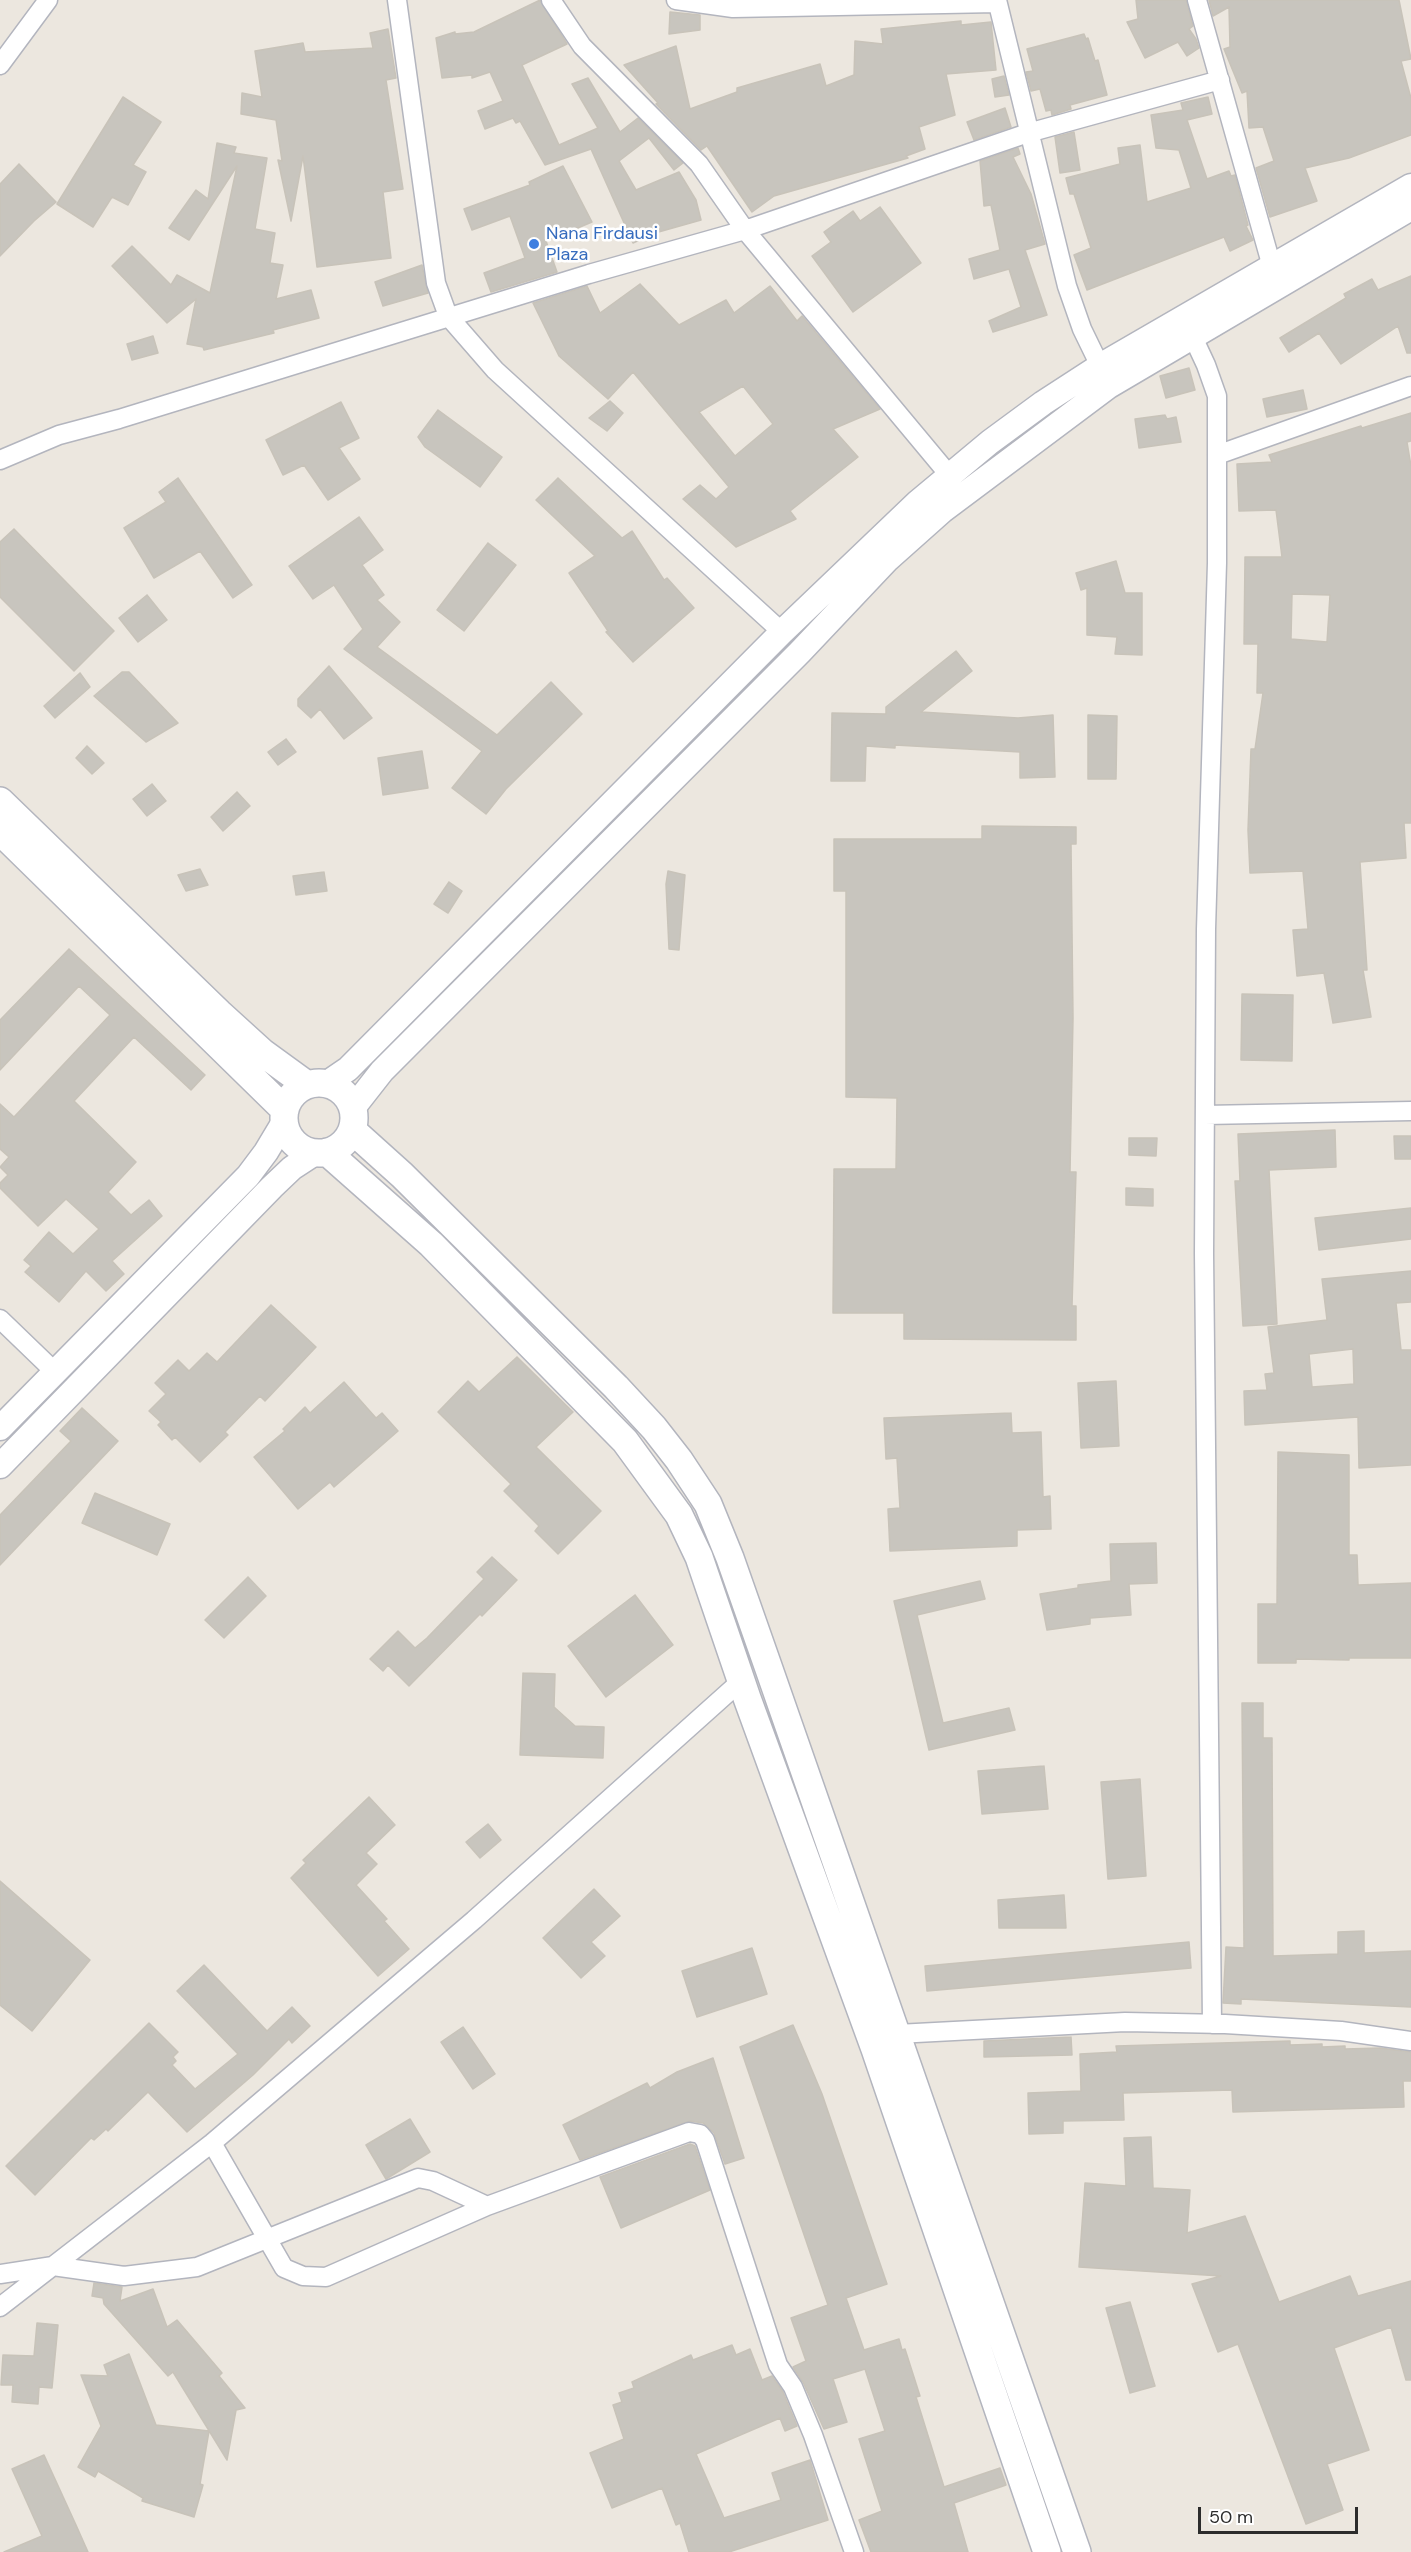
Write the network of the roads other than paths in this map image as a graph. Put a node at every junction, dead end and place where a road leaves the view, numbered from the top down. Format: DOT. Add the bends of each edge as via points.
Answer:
graph roads {
  1 [pos="48,0"];
  2 [pos="397,0"];
  3 [pos="551,0"];
  4 [pos="676,0"];
  5 [pos="1197,0"];
  6 [pos="997,2"];
  7 [pos="0,65"];
  8 [pos="1220,80"];
  9 [pos="1028,133"];
  10 [pos="1411,186"];
  11 [pos="1411,208"];
  12 [pos="745,230"];
  13 [pos="1272,267"];
  14 [pos="448,316"];
  15 [pos="1192,335"];
  16 [pos="1100,366"];
  17 [pos="1411,386"];
  18 [pos="1217,454"];
  19 [pos="0,460"];
  20 [pos="950,476"];
  21 [pos="782,632"];
  22 [pos="0,801"];
  23 [pos="0,831"];
  24 [pos="316,1084"];
  25 [pos="1411,1111"];
  26 [pos="1205,1115"];
  27 [pos="285,1116"];
  28 [pos="353,1119"];
  29 [pos="321,1153"];
  30 [pos="0,1319"];
  31 [pos="55,1372"];
  32 [pos="0,1428"];
  33 [pos="0,1467"];
  34 [pos="741,1680"];
  35 [pos="1212,2024"];
  36 [pos="897,2034"];
  37 [pos="1411,2041"];
  38 [pos="212,2143"];
  39 [pos="487,2206"];
  40 [pos="267,2239"];
  41 [pos="53,2266"];
  42 [pos="0,2274"];
  43 [pos="0,2307"];
  44 [pos="854,2552"];
  45 [pos="1047,2552"];
  46 [pos="1077,2552"];
  1 -- 7 [label="street"];
  2 -- 14 [label="street" via="436,283"];
  3 -- 12 [label="street" via="582,46 699,164"];
  4 -- 6 [label="street" via="734,8"];
  5 -- 8 [label="street"];
  6 -- 9 [label="street"];
  8 -- 9 [label="street"];
  8 -- 13 [label="street"];
  9 -- 12 [label="street"];
  9 -- 16 [label="street" via="1067,286"];
  10 -- 13 [label="street"];
  11 -- 15 [label="street"];
  12 -- 14 [label="street"];
  12 -- 20 [label="street"];
  13 -- 16 [label="street"];
  14 -- 19 [label="street" via="59,435"];
  14 -- 21 [label="street" via="495,370"];
  15 -- 18 [label="street" via="1217,396"];
  15 -- 28 [label="street" via="1109,386 1000,466 887,560 382,1071"];
  16 -- 20 [label="street" via="1042,403"];
  17 -- 18 [label="street"];
  18 -- 26 [label="street"];
  20 -- 21 [label="street" via="892,525"];
  21 -- 24 [label="street" via="348,1069"];
  22 -- 24 [label="main road" via="263,1053"];
  23 -- 27 [label="main road"];
  24 -- 27 [label="main road" via="289,1100"];
  24 -- 28 [label="main road" via="340,1090 348,1098"];
  25 -- 26 [label="street"];
  26 -- 35 [label="street"];
  27 -- 29 [label="main road" via="287,1133 294,1143 303,1150"];
  27 -- 31 [label="street" via="248,1176"];
  28 -- 29 [label="main road" via="346,1141"];
  28 -- 36 [label="main road" via="402,1175 616,1387 673,1452 708,1504"];
  29 -- 33 [label="street" via="292,1168 272,1187"];
  29 -- 34 [label="main road" via="431,1244 625,1441 684,1526 699,1557"];
  30 -- 31 [label="street"];
  31 -- 32 [label="street"];
  34 -- 38 [label="street" via="474,1920"];
  34 -- 45 [label="main road" via="875,2049"];
  35 -- 36 [label="street" via="1125,2022"];
  35 -- 37 [label="street" via="1341,2031"];
  36 -- 46 [label="main road"];
  38 -- 40 [label="street"];
  38 -- 41 [label="street"];
  39 -- 40 [label="street" via="418,2178"];
  39 -- 40 [label="street" via="326,2277 303,2276 284,2268"];
  39 -- 44 [label="street" via="689,2132 700,2134 778,2365 793,2387 813,2435"];
  40 -- 41 [label="street" via="197,2267 170,2272 124,2276"];
  41 -- 42 [label="street"];
  41 -- 43 [label="street"];
}
